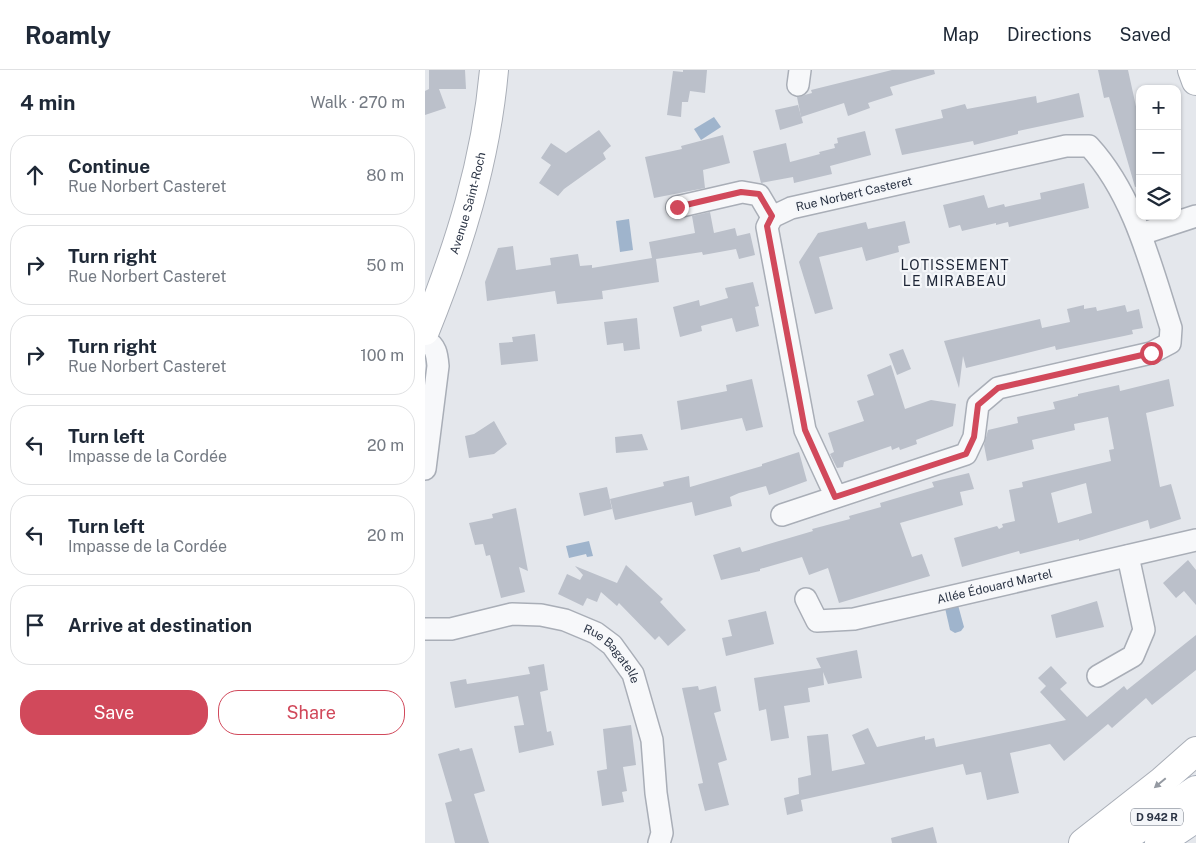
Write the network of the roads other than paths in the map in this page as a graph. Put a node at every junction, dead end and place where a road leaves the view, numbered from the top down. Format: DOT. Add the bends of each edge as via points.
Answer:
graph roads {
  1 [pos="494,70"];
  2 [pos="1192,70"];
  3 [pos="1196,81"];
  4 [pos="677,207"];
  5 [pos="772,216"];
  6 [pos="1196,216"];
  7 [pos="1141,234"];
  8 [pos="426,327"];
  9 [pos="425,469"];
  10 [pos="835,497"];
  11 [pos="782,515"];
  12 [pos="1196,540"];
  13 [pos="1128,556"];
  14 [pos="806,599"];
  15 [pos="425,629"];
  16 [pos="1098,676"];
  17 [pos="1196,751"];
  18 [pos="1196,790"];
  19 [pos="1196,818"];
  20 [pos="659,843"];
  21 [pos="1083,843"];
  22 [pos="1117,843"];
  23 [pos="1159,843"];
  1 -- 8 [label="main road, Avenue Saint-Roch" via="481,161 459,240"];
  2 -- 3 [label="main road"];
  4 -- 5 [label="street" via="741,192 759,194"];
  5 -- 7 [label="street, Rue Norbert Casteret" via="791,208 1047,150 1089,146 1105,164"];
  5 -- 10 [label="street" via="767,226 805,430"];
  6 -- 7 [label="street"];
  7 -- 10 [label="street, Rue Norbert Casteret" via="1171,328 1170,343 1151,353 998,388 978,405 974,437 966,454"];
  8 -- 9 [label="street" via="437,353 438,366"];
  10 -- 11 [label="street"];
  12 -- 13 [label="street, Allée Édouard Martel"];
  13 -- 14 [label="street, Allée Édouard Martel" via="854,619 817,621"];
  13 -- 16 [label="street" via="1145,630 1133,656"];
  15 -- 20 [label="street, Rue Bagatelle" via="451,630 512,614 541,615 565,620 596,633 612,645 633,674 652,740 662,833"];
  17 -- 21 [label="main road, one-way"];
  18 -- 22 [label="main road, D 942 R"];
  19 -- 23 [label="main road"];
}
